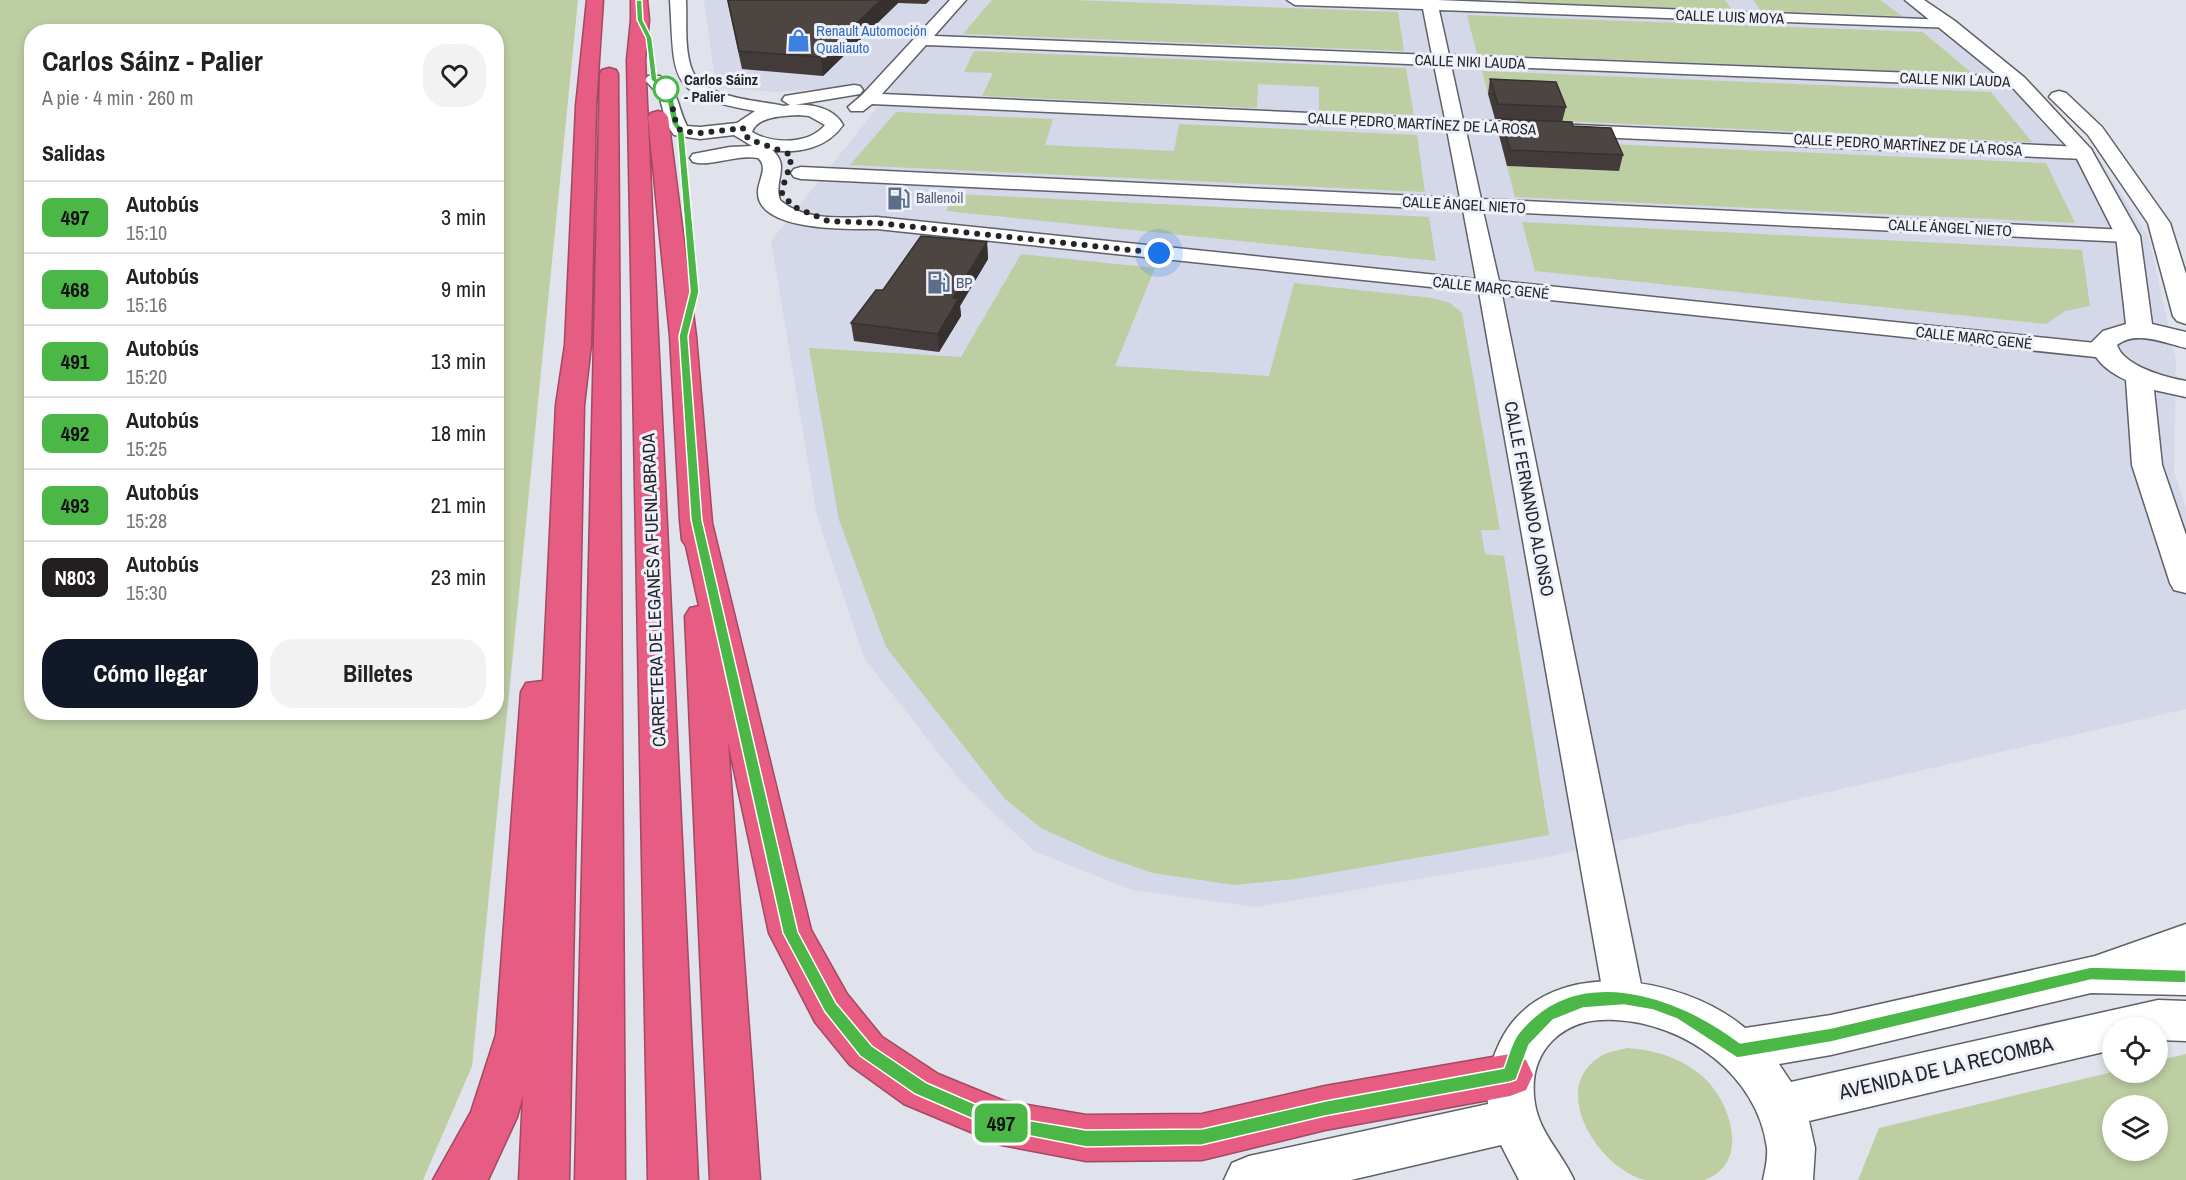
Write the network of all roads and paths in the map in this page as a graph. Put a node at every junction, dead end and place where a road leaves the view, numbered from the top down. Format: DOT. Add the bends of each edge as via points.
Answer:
graph roads {
  1 [pos="595,0"];
  2 [pos="608,0"];
  3 [pos="678,0"];
  4 [pos="958,0"];
  5 [pos="1295,0"];
  6 [pos="1913,0"];
  7 [pos="1937,0"];
  8 [pos="1430,2"];
  9 [pos="640,10"];
  10 [pos="1949,26"];
  11 [pos="921,40"];
  12 [pos="1442,61"];
  13 [pos="654,80"];
  14 [pos="2018,82"];
  15 [pos="861,94"];
  16 [pos="721,99"];
  17 [pos="790,110"];
  18 [pos="745,125"];
  19 [pos="1455,126"];
  20 [pos="832,128"];
  21 [pos="764,144"];
  22 [pos="2084,153"];
  23 [pos="801,173"];
  24 [pos="1472,205"];
  25 [pos="828,221"];
  26 [pos="877,223"];
  27 [pos="2128,236"];
  28 [pos="1489,288"];
  29 [pos="2186,316"];
  30 [pos="2140,331"];
  31 [pos="2186,339"];
  32 [pos="2105,351"];
  33 [pos="2139,376"];
  34 [pos="2186,389"];
  35 [pos="570,405"];
  36 [pos="696,520"];
  37 [pos="2186,583"];
  38 [pos="2186,942"];
  39 [pos="2091,974"];
  40 [pos="2186,976"];
  41 [pos="1624,999"];
  42 [pos="2168,1020"];
  43 [pos="2186,1021"];
  44 [pos="2102,1032"];
  45 [pos="1737,1050"];
  46 [pos="1512,1097"];
  47 [pos="1779,1106"];
  48 [pos="1538,1178"];
  49 [pos="458,1180"];
  50 [pos="544,1180"];
  51 [pos="600,1180"];
  52 [pos="673,1180"];
  53 [pos="735,1180"];
  54 [pos="1249,1180"];
  55 [pos="1788,1180"];
  1 -- 35 [label="highway" via="586,106 578,345"];
  2 -- 51 [label="highway"];
  3 -- 16 [label="street" via="683,68 688,80"];
  4 -- 11 [label="street"];
  5 -- 8 [label="street, CALLE LUIS MOYA"];
  6 -- 10 [label="street"];
  7 -- 29 [label="street" via="2004,46 2095,131 2159,223"];
  8 -- 10 [label="street, CALLE LUIS MOYA"];
  8 -- 12 [label="street, CALLE FERNANDO ALONSO"];
  9 -- 13 [label="highway" via="649,38"];
  9 -- 52 [label="highway, CARRETERA DE LEGANÉS A FUENLABRADA" via="636,60"];
  10 -- 14 [label="street"];
  11 -- 12 [label="street, CALLE NIKI LAUDA"];
  11 -- 15 [label="street" via="898,67"];
  12 -- 14 [label="street, CALLE NIKI LAUDA"];
  12 -- 19 [label="street, CALLE FERNANDO ALONSO"];
  13 -- 18 [label="street" via="668,92 681,131 700,133"];
  13 -- 36 [label="highway" via="683,336"];
  14 -- 22 [label="street"];
  15 -- 16 [label="street" via="806,99"];
  15 -- 17 [label="street"];
  15 -- 19 [label="street, CALLE PEDRO MARTÍNEZ DE LA ROSA"];
  15 -- 20 [label="street"];
  16 -- 17 [label="street"];
  16 -- 18 [label="street" via="742,112"];
  17 -- 18 [label="street" via="762,115"];
  17 -- 20 [label="street" via="823,114 831,119"];
  18 -- 21 [label="street" via="743,134"];
  19 -- 22 [label="street, CALLE PEDRO MARTÍNEZ DE LA ROSA"];
  19 -- 24 [label="street, CALLE FERNANDO ALONSO"];
  20 -- 21 [label="street" via="812,141"];
  20 -- 23 [label="street" via="829,143"];
  21 -- 25 [label="street" via="791,155 791,169 782,194 794,207"];
  21 -- 25 [label="street" via="716,150 692,164 750,150 765,154 773,167 767,184 767,196 773,205 785,213"];
  22 -- 27 [label="street"];
  23 -- 24 [label="street, CALLE ÁNGEL NIETO"];
  23 -- 26 [label="street" via="792,186 801,204"];
  24 -- 27 [label="street, CALLE ÁNGEL NIETO"];
  24 -- 28 [label="street, CALLE FERNANDO ALONSO"];
  25 -- 26 [label="street"];
  26 -- 28 [label="street, CALLE MARC GENÉ"];
  27 -- 30 [label="street"];
  28 -- 32 [label="street, CALLE MARC GENÉ"];
  28 -- 41 [label="street, CALLE FERNANDO ALONSO"];
  30 -- 31 [label="street"];
  30 -- 32 [label="street" via="2110,336 2104,343"];
  32 -- 33 [label="street" via="2123,368"];
  33 -- 34 [label="street"];
  33 -- 37 [label="street" via="2147,465"];
  35 -- 49 [label="highway" via="552,468 519,1035 494,1118"];
  35 -- 50 [label="highway"];
  36 -- 46 [label="highway" via="790,933 831,1008 866,1051 921,1089 1002,1123 1086,1138 1202,1137 1325,1108"];
  36 -- 53 [label="highway"];
  38 -- 39 [label="street"];
  39 -- 40 [label="street"];
  39 -- 45 [label="street" via="1831,1035"];
  41 -- 45 [label="street" via="1682,1014"];
  41 -- 46 [label="street" via="1582,1001 1547,1015 1523,1041"];
  42 -- 43 [label="street"];
  44 -- 47 [label="street, AVENIDA DE LA RECOMBA"];
  45 -- 47 [label="street"];
  46 -- 48 [label="street"];
  46 -- 54 [label="street"];
  47 -- 55 [label="street" via="1791,1149"];
}
